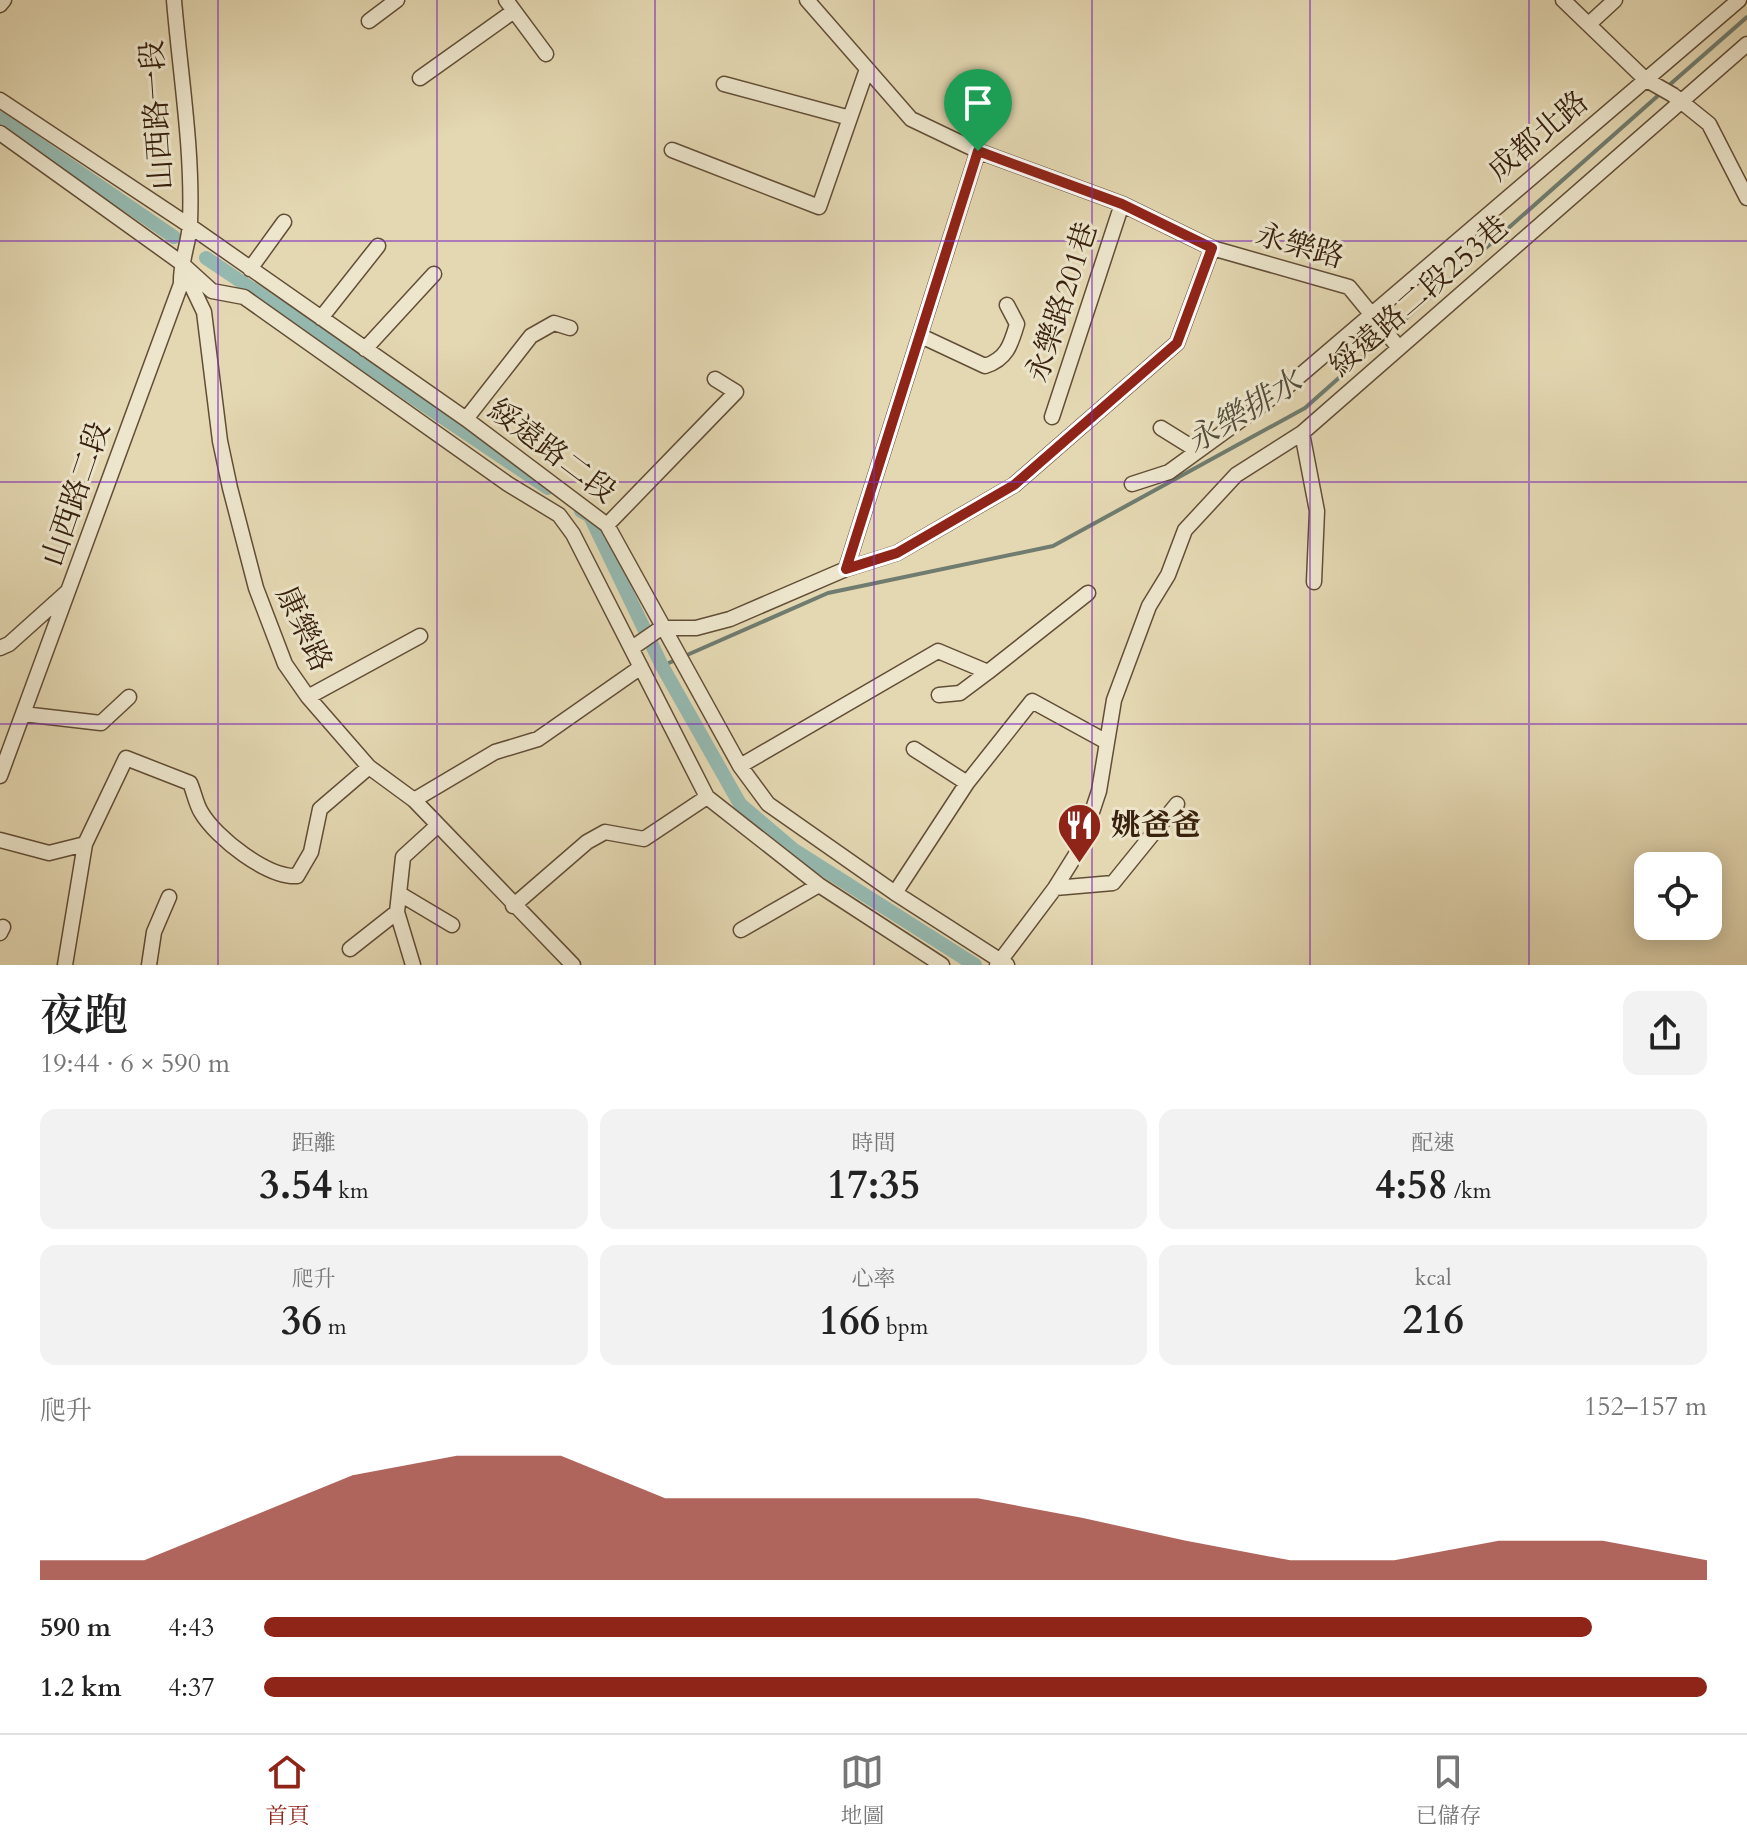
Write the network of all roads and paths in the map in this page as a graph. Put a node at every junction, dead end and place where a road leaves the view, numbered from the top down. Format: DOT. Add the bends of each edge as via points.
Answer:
graph roads {
  1 [pos="4,0"];
  2 [pos="174,0"];
  3 [pos="397,0"];
  4 [pos="807,0"];
  5 [pos="1563,0"];
  6 [pos="1615,0"];
  7 [pos="1739,0"];
  8 [pos="0,5"];
  9 [pos="510,6"];
  10 [pos="369,21"];
  11 [pos="1589,24"];
  12 [pos="1747,44"];
  13 [pos="546,54"];
  14 [pos="867,69"];
  15 [pos="420,78"];
  16 [pos="1650,82"];
  17 [pos="724,84"];
  18 [pos="1677,98"];
  19 [pos="0,100"];
  20 [pos="850,118"];
  21 [pos="0,133"];
  22 [pos="672,150"];
  23 [pos="978,151"];
  24 [pos="1747,198"];
  25 [pos="1122,204"];
  26 [pos="284,222"];
  27 [pos="190,226"];
  28 [pos="378,246"];
  29 [pos="1212,248"];
  30 [pos="180,262"];
  31 [pos="250,269"];
  32 [pos="434,274"];
  33 [pos="1007,305"];
  34 [pos="321,318"];
  35 [pos="1377,318"];
  36 [pos="570,328"];
  37 [pos="921,336"];
  38 [pos="1395,342"];
  39 [pos="365,349"];
  40 [pos="715,379"];
  41 [pos="1052,417"];
  42 [pos="466,419"];
  43 [pos="1161,428"];
  44 [pos="1302,433"];
  45 [pos="1198,451"];
  46 [pos="1132,484"];
  47 [pos="607,525"];
  48 [pos="846,569"];
  49 [pos="1314,582"];
  50 [pos="71,588"];
  51 [pos="1088,593"];
  52 [pos="664,633"];
  53 [pos="420,636"];
  54 [pos="0,648"];
  55 [pos="632,648"];
  56 [pos="641,667"];
  57 [pos="988,672"];
  58 [pos="939,695"];
  59 [pos="129,697"];
  60 [pos="308,697"];
  61 [pos="23,714"];
  62 [pos="1105,741"];
  63 [pos="914,749"];
  64 [pos="740,766"];
  65 [pos="369,767"];
  66 [pos="0,776"];
  67 [pos="967,783"];
  68 [pos="707,797"];
  69 [pos="414,800"];
  70 [pos="1177,804"];
  71 [pos="437,826"];
  72 [pos="0,840"];
  73 [pos="85,844"];
  74 [pos="819,885"];
  75 [pos="1055,888"];
  76 [pos="895,893"];
  77 [pos="400,894"];
  78 [pos="169,897"];
  79 [pos="513,906"];
  80 [pos="397,912"];
  81 [pos="452,925"];
  82 [pos="741,930"];
  83 [pos="350,949"];
  84 [pos="1001,963"];
  85 [pos="65,965"];
  86 [pos="149,965"];
  87 [pos="413,965"];
  88 [pos="573,965"];
  89 [pos="942,965"];
  1 -- 8 [label="street"];
  2 -- 27 [label="street, 山西路一段"];
  3 -- 10 [label="street"];
  4 -- 14 [label="street, 永樂路"];
  5 -- 11 [label="street"];
  6 -- 11 [label="street"];
  7 -- 16 [label="street, 成都北路"];
  9 -- 13 [label="street"];
  9 -- 15 [label="street"];
  11 -- 16 [label="street"];
  12 -- 18 [label="street"];
  14 -- 20 [label="street"];
  14 -- 23 [label="street, 永樂路" via="911,119"];
  16 -- 18 [label="street"];
  16 -- 35 [label="street, 成都北路"];
  17 -- 20 [label="street"];
  18 -- 24 [label="street" via="1714,132"];
  18 -- 38 [label="street, 綏遠路二段253巷"];
  19 -- 27 [label="street, 綏遠路二段"];
  20 -- 22 [label="street" via="819,207"];
  21 -- 30 [label="street, 綏遠路二段"];
  23 -- 25 [label="street, 永樂路"];
  23 -- 37 [label="street"];
  25 -- 29 [label="street, 永樂路"];
  25 -- 41 [label="street, 永樂路201巷"];
  26 -- 31 [label="street"];
  27 -- 30 [label="street, 山西路二段"];
  27 -- 31 [label="street, 綏遠路二段"];
  28 -- 34 [label="street"];
  29 -- 35 [label="street, 永樂路" via="1349,287"];
  29 -- 48 [label="street" via="1177,343 1014,485 897,553"];
  30 -- 50 [label="street, 山西路二段" via="181,284"];
  30 -- 55 [label="street, 綏遠路二段" via="212,291 244,297 559,515"];
  30 -- 60 [label="street, 康樂路" via="204,312 220,441 256,588 285,664"];
  31 -- 34 [label="street, 綏遠路二段"];
  32 -- 39 [label="street"];
  33 -- 37 [label="street" via="1017,324 998,362 985,366"];
  34 -- 39 [label="street, 綏遠路二段"];
  35 -- 38 [label="street, 永樂路"];
  35 -- 45 [label="street, 成都北路"];
  36 -- 42 [label="street" via="554,323 531,336"];
  37 -- 48 [label="street"];
  38 -- 44 [label="street, 綏遠路二段253巷"];
  39 -- 42 [label="street, 綏遠路二段"];
  40 -- 47 [label="street" via="736,392"];
  42 -- 47 [label="street, 綏遠路二段"];
  43 -- 45 [label="street"];
  44 -- 49 [label="street" via="1317,511"];
  44 -- 62 [label="street, 綏遠路二段253巷" via="1236,475 1185,530 1137,635"];
  45 -- 46 [label="street, 成都北路" via="1169,472"];
  47 -- 52 [label="street, 綏遠路二段"];
  48 -- 52 [label="street" via="730,619"];
  50 -- 54 [label="street"];
  50 -- 61 [label="street, 山西路二段"];
  51 -- 57 [label="street"];
  52 -- 55 [label="street"];
  52 -- 64 [label="street, 綏遠路二段"];
  53 -- 60 [label="street"];
  55 -- 56 [label="street, 綏遠路二段"];
  56 -- 68 [label="street, 綏遠路二段"];
  56 -- 69 [label="street" via="538,739 495,752"];
  57 -- 58 [label="street" via="960,693"];
  57 -- 64 [label="street" via="938,651"];
  59 -- 61 [label="street" via="101,723"];
  60 -- 65 [label="street, 康樂路"];
  61 -- 66 [label="street, 山西路二段"];
  62 -- 67 [label="street" via="1032,701"];
  62 -- 75 [label="street, 綏遠路二段253巷" via="1099,791 1085,834"];
  63 -- 67 [label="street"];
  64 -- 76 [label="street, 綏遠路二段" via="768,804"];
  65 -- 69 [label="street, 康樂路"];
  65 -- 73 [label="street" via="320,809 311,852 297,876 271,871 219,835 200,812 190,783 126,758"];
  67 -- 76 [label="street"];
  68 -- 74 [label="street, 綏遠路二段"];
  68 -- 79 [label="street" via="644,839 605,832 596,837"];
  69 -- 71 [label="street, 康樂路"];
  70 -- 75 [label="street" via="1113,883"];
  71 -- 77 [label="street" via="403,857"];
  71 -- 79 [label="street, 康樂路"];
  72 -- 73 [label="street" via="49,853"];
  73 -- 85 [label="street"];
  74 -- 82 [label="street"];
  74 -- 89 [label="street, 綏遠路二段"];
  75 -- 84 [label="street, 綏遠路二段253巷"];
  76 -- 84 [label="street, 綏遠路二段"];
  77 -- 80 [label="street"];
  77 -- 81 [label="street"];
  78 -- 86 [label="street" via="154,932"];
  79 -- 88 [label="street, 康樂路"];
  80 -- 83 [label="street"];
  80 -- 87 [label="street"];
}
